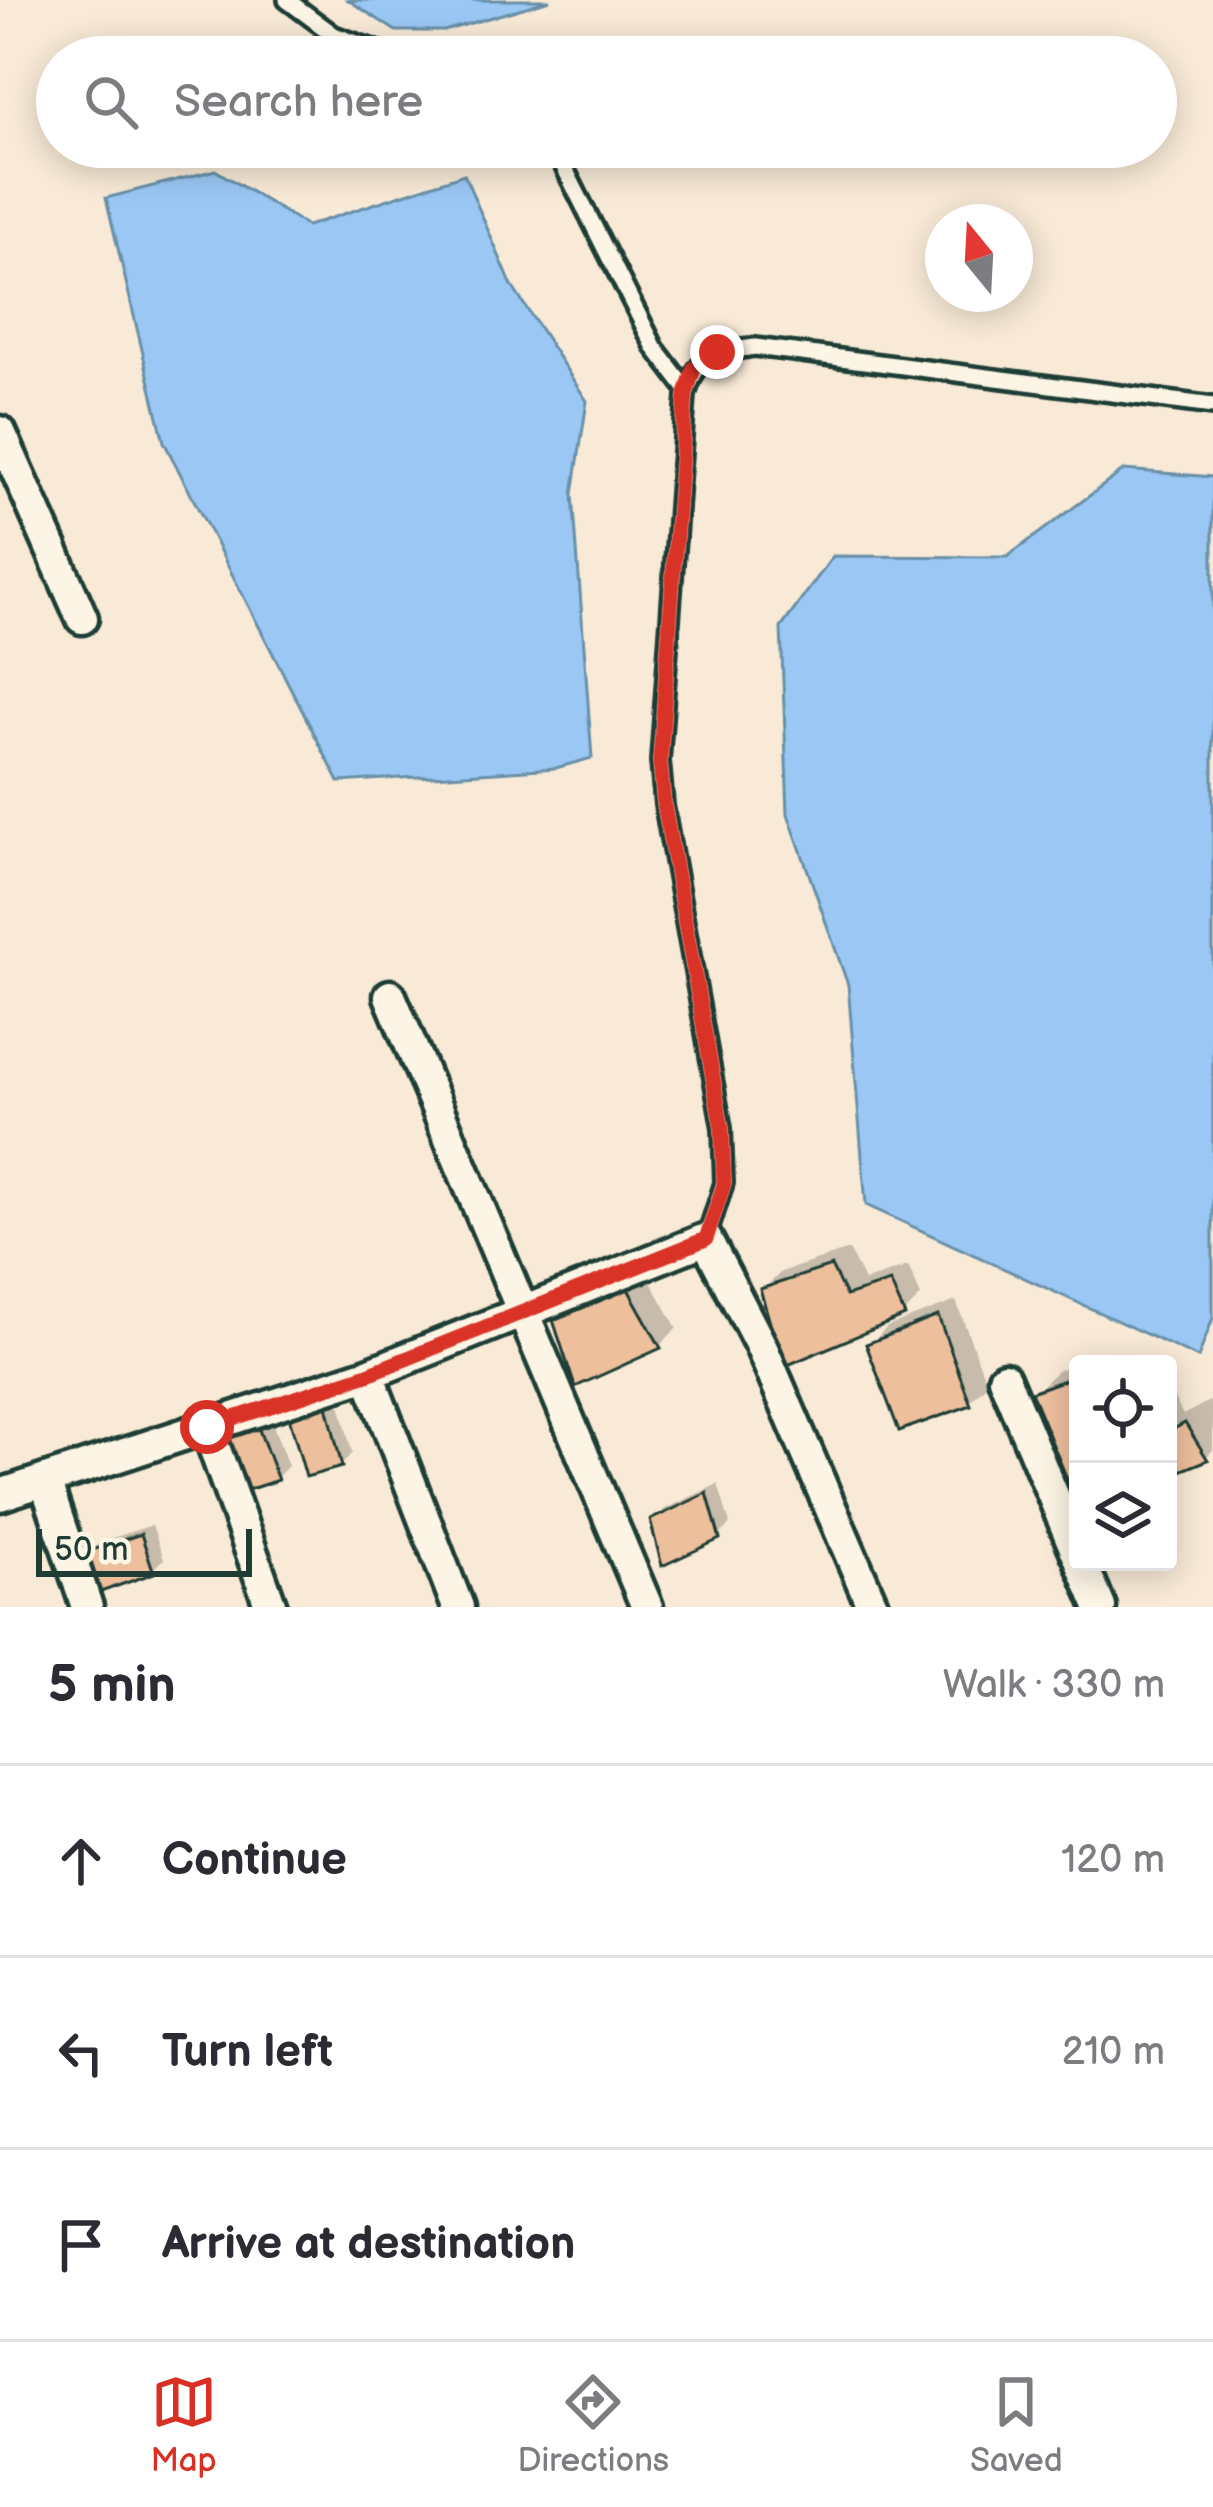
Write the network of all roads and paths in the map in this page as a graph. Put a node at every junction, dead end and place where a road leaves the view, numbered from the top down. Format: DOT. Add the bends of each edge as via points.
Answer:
graph roads {
  1 [pos="286,0"];
  2 [pos="339,36"];
  3 [pos="565,168"];
  4 [pos="687,390"];
  5 [pos="1213,406"];
  6 [pos="0,432"];
  7 [pos="82,618"];
  8 [pos="390,996"];
  9 [pos="706,1239"];
  10 [pos="525,1311"];
  11 [pos="368,1374"];
  12 [pos="1004,1378"];
  13 [pos="207,1427"];
  14 [pos="45,1481"];
  15 [pos="0,1496"];
  16 [pos="1069,1534"];
  17 [pos="1085,1571"];
  18 [pos="87,1607"];
  19 [pos="271,1607"];
  20 [pos="458,1607"];
  21 [pos="647,1607"];
  22 [pos="873,1607"];
  23 [pos="1100,1607"];
  1 -- 2 [label="lane"];
  3 -- 4 [label="lane" via="656,348"];
  4 -- 5 [label="lane" via="694,368 717,352 755,347"];
  4 -- 9 [label="lane" via="660,761 724,1143 724,1184"];
  6 -- 7 [label="street"];
  8 -- 10 [label="street"];
  9 -- 10 [label="street"];
  9 -- 22 [label="street"];
  10 -- 11 [label="street"];
  10 -- 21 [label="street"];
  11 -- 13 [label="street"];
  11 -- 20 [label="street"];
  12 -- 16 [label="street"];
  13 -- 14 [label="street"];
  13 -- 19 [label="street"];
  14 -- 15 [label="street"];
  14 -- 18 [label="street"];
  17 -- 23 [label="street"];
}
